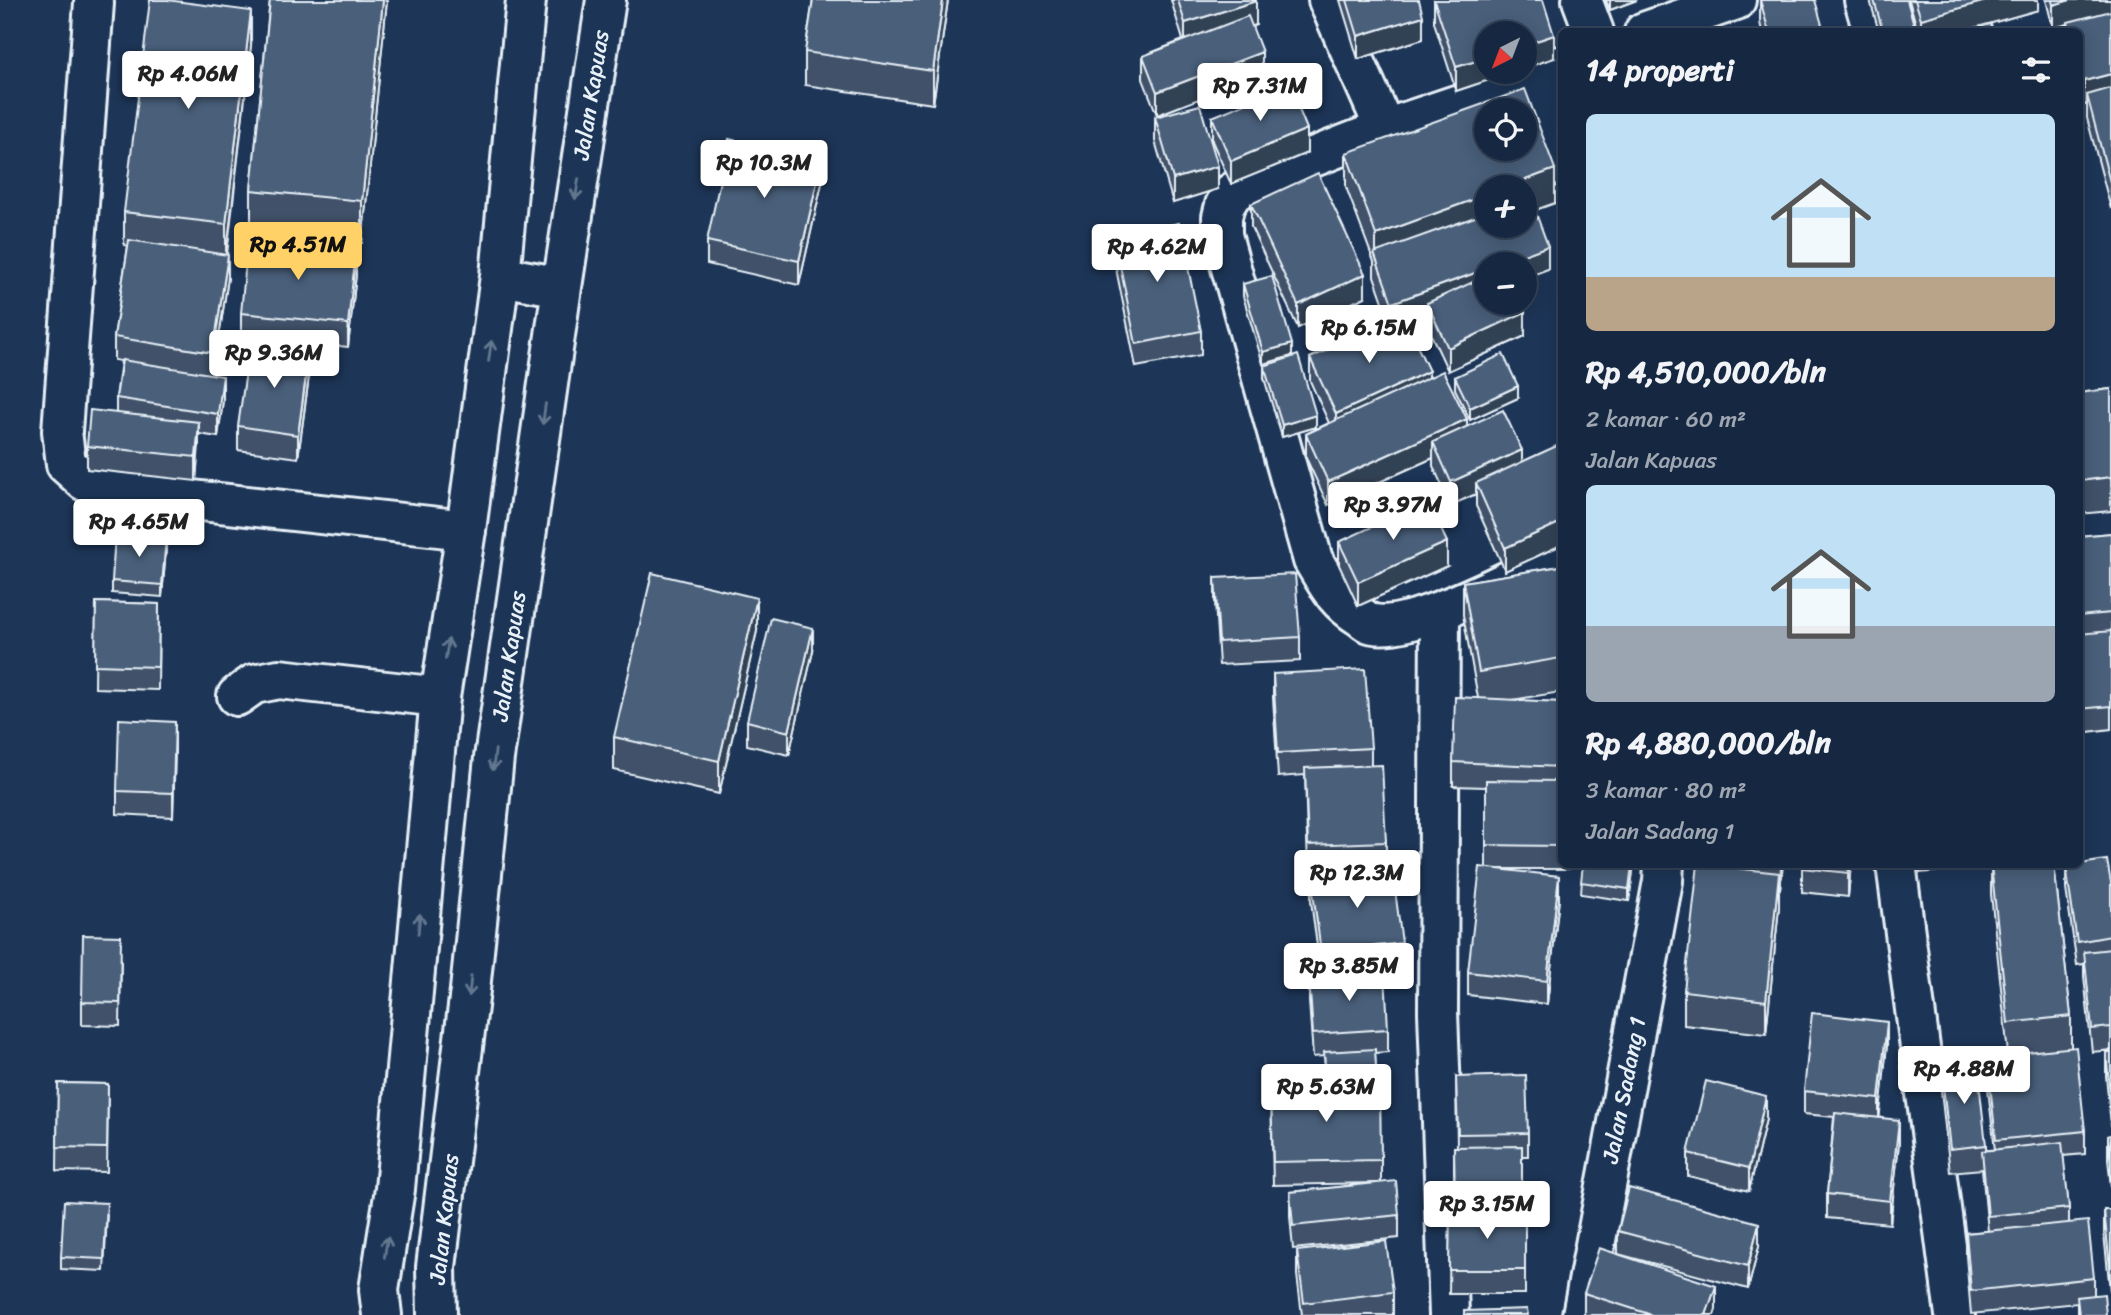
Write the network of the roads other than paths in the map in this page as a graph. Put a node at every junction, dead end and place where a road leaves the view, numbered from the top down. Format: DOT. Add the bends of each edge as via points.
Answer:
graph roads {
  1 [pos="526,0"];
  2 [pos="606,0"];
  3 [pos="1328,0"];
  4 [pos="1582,0"];
  5 [pos="1736,0"];
  6 [pos="1864,0"];
  7 [pos="94,3"];
  8 [pos="1592,28"];
  9 [pos="1656,28"];
  10 [pos="1872,28"];
  11 [pos="1550,72"];
  12 [pos="1385,129"];
  13 [pos="1558,140"];
  14 [pos="500,276"];
  15 [pos="562,287"];
  16 [pos="466,530"];
  17 [pos="1558,556"];
  18 [pos="1440,611"];
  19 [pos="237,696"];
  20 [pos="440,697"];
  21 [pos="1664,868"];
  22 [pos="1897,868"];
  23 [pos="382,1315"];
  24 [pos="437,1315"];
  25 [pos="1449,1315"];
  26 [pos="1582,1315"];
  27 [pos="1955,1315"];
  1 -- 14 [label="street"];
  2 -- 15 [label="street, Jalan Kapuas, one-way"];
  3 -- 12 [label="street"];
  4 -- 8 [label="street"];
  5 -- 9 [label="street"];
  6 -- 10 [label="street"];
  7 -- 16 [label="street" via="62,431 66,464 101,490"];
  11 -- 12 [label="street"];
  11 -- 13 [label="street"];
  12 -- 18 [label="street" via="1233,192 1225,205 1222,235 1318,569 1334,596 1370,623 1403,623"];
  14 -- 15 [label="street"];
  16 -- 14 [label="street, one-way"];
  15 -- 24 [label="street, Jalan Kapuas, one-way" via="494,758 436,1267"];
  20 -- 16 [label="street, one-way"];
  17 -- 18 [label="street"];
  18 -- 25 [label="street" via="1438,1012"];
  19 -- 20 [label="street" via="254,684 279,679"];
  23 -- 20 [label="street, one-way" via="379,1290 395,1189"];
  21 -- 26 [label="street, Jalan Sadang 1"];
  22 -- 27 [label="street"];
}
